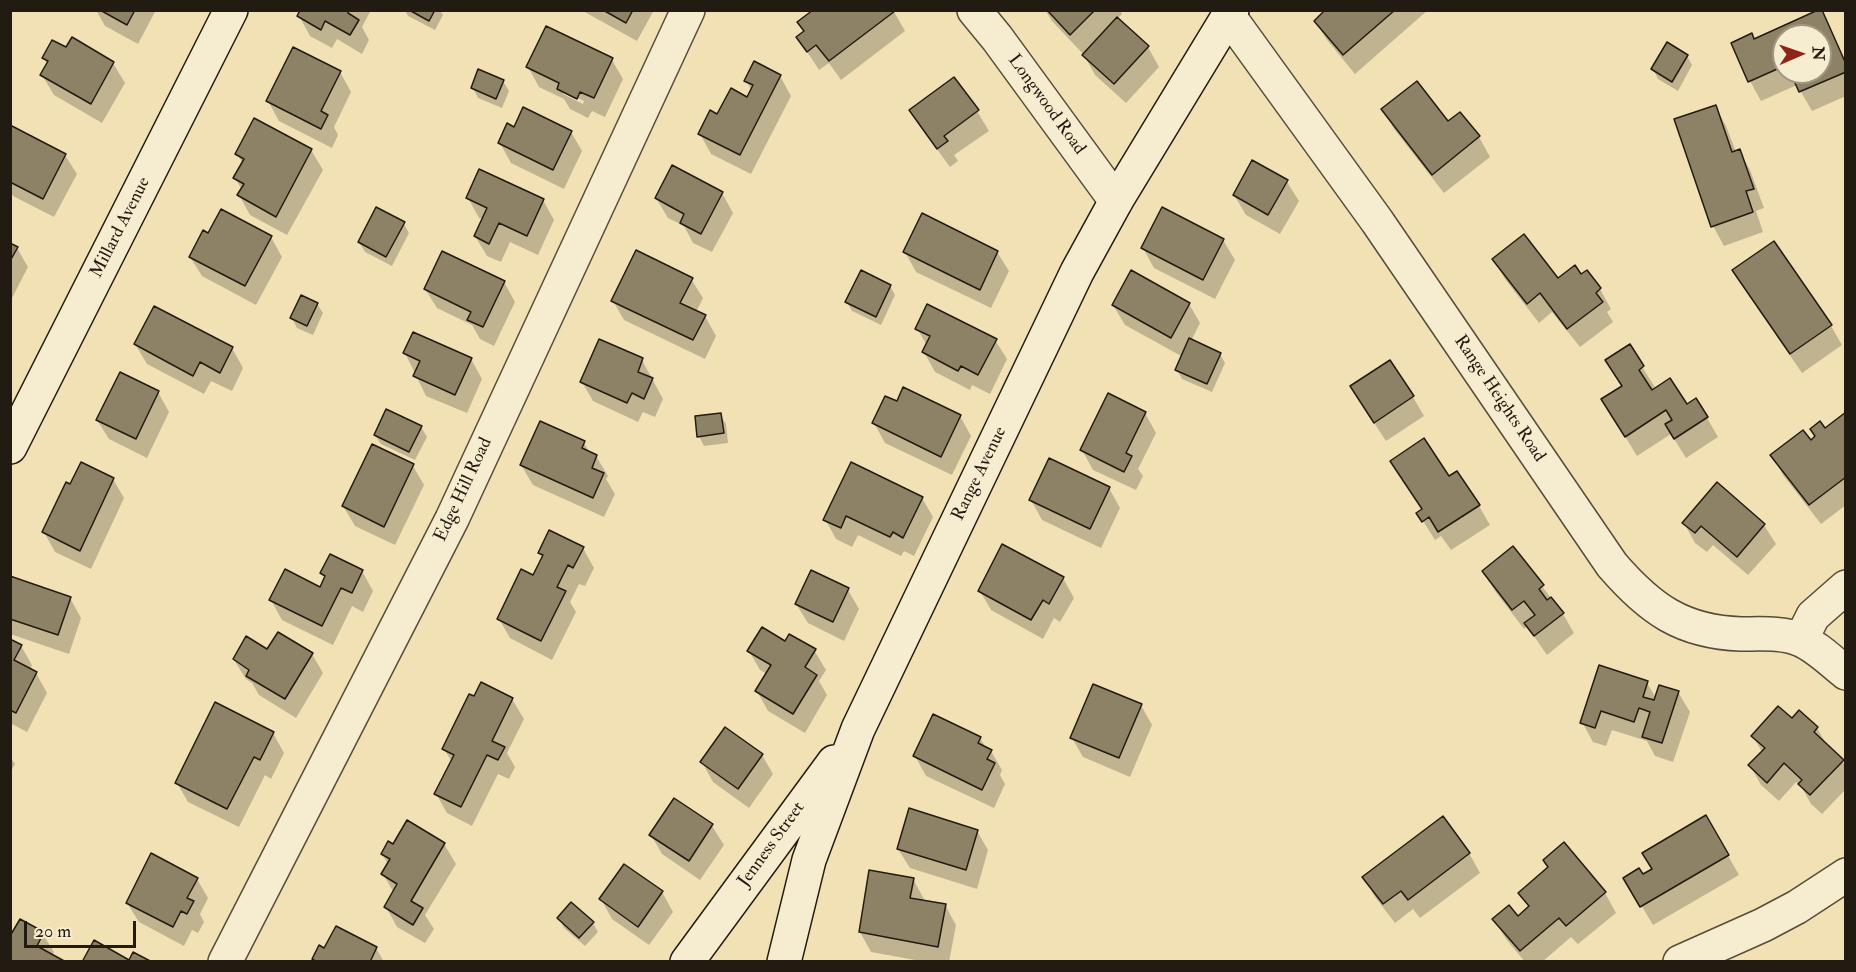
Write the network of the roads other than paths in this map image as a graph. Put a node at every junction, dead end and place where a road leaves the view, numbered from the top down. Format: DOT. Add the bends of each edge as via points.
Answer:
graph roads {
  1 [pos="231,10"];
  2 [pos="688,10"];
  3 [pos="974,10"];
  4 [pos="1230,13"];
  5 [pos="1116,201"];
  6 [pos="10,447"];
  7 [pos="1845,587"];
  8 [pos="1801,640"];
  9 [pos="1845,673"];
  10 [pos="858,729"];
  11 [pos="1845,875"];
  12 [pos="225,962"];
  13 [pos="687,962"];
  14 [pos="784,962"];
  15 [pos="1680,962"];
  1 -- 6 [label="street, Millard Avenue"];
  2 -- 12 [label="street, Edge Hill Road" via="452,519"];
  3 -- 5 [label="street, Longwood Road"];
  4 -- 5 [label="street, Range Avenue"];
  4 -- 8 [label="street, Range Heights Road" via="1622,577 1658,610 1695,628"];
  5 -- 10 [label="street, Range Avenue" via="1072,282"];
  7 -- 8 [label="street" via="1813,616"];
  8 -- 9 [label="street, Range Heights Road"];
  10 -- 13 [label="street, Jenness Street"];
  10 -- 14 [label="street, Range Avenue" via="809,860"];
  11 -- 15 [label="street" via="1763,925"];
}
